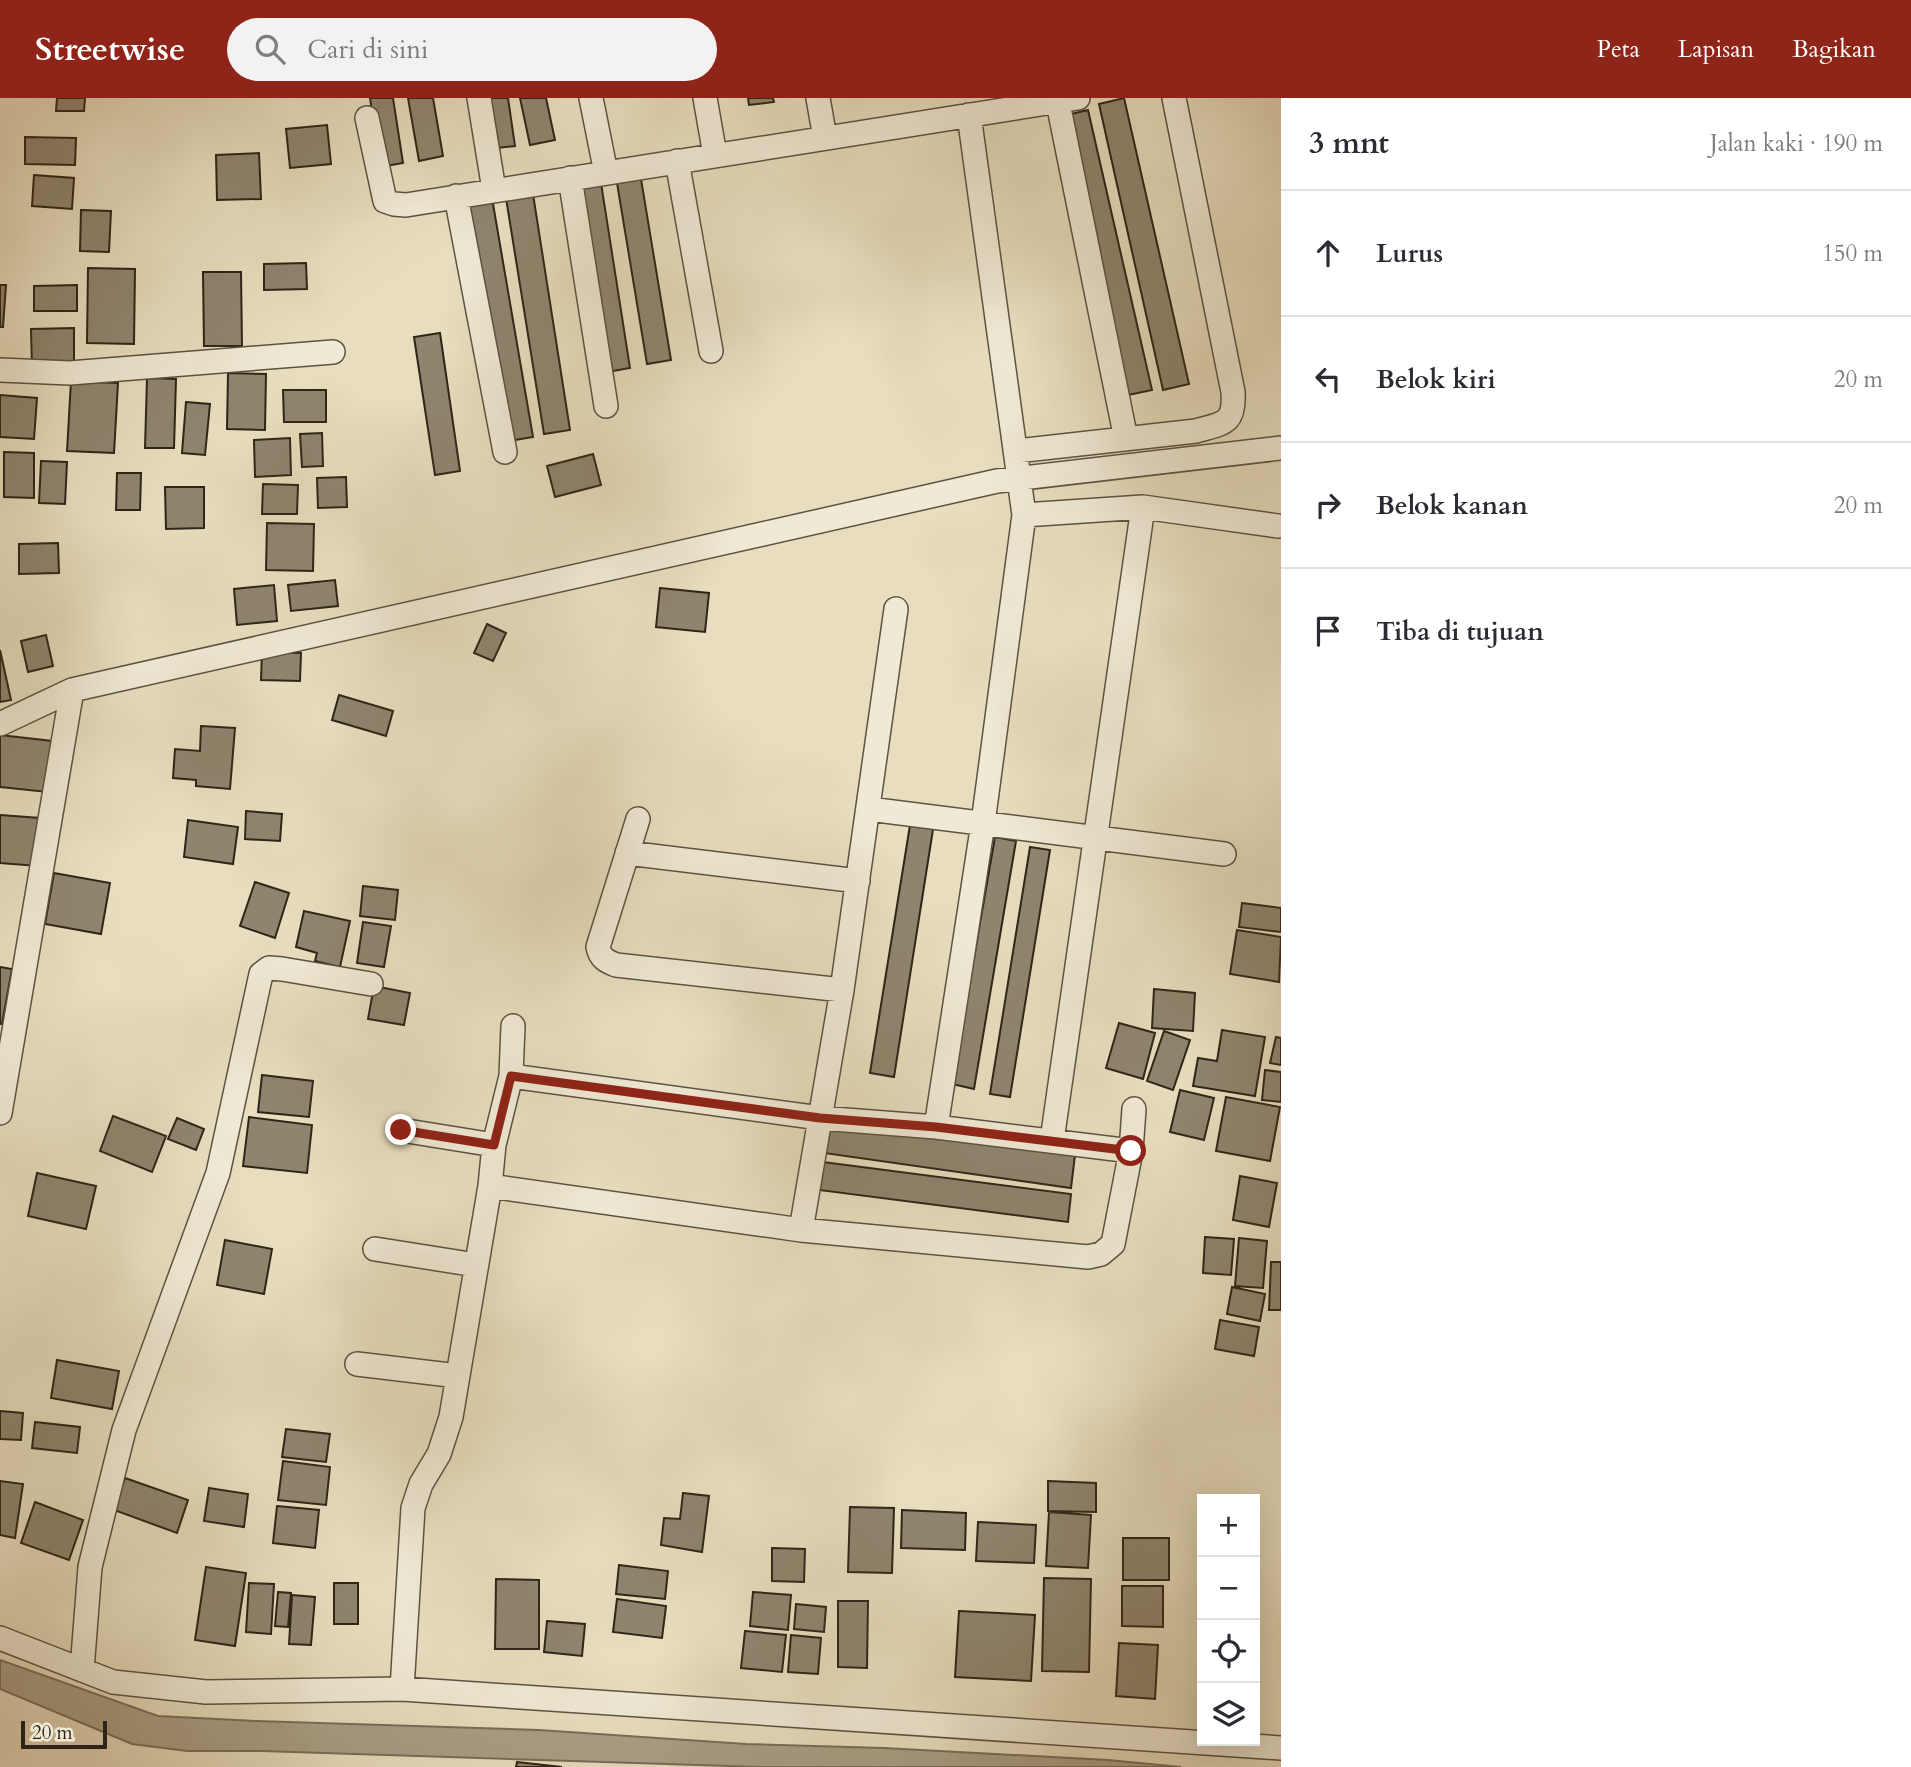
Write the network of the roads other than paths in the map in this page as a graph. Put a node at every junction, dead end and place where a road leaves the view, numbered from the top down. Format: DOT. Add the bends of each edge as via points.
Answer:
graph roads {
  1 [pos="479,98"];
  2 [pos="592,98"];
  3 [pos="705,98"];
  4 [pos="818,98"];
  5 [pos="1174,98"];
  6 [pos="1064,99"];
  7 [pos="939,109"];
  8 [pos="969,115"];
  9 [pos="367,118"];
  10 [pos="825,138"];
  11 [pos="715,155"];
  12 [pos="677,161"];
  13 [pos="606,173"];
  14 [pos="570,178"];
  15 [pos="494,190"];
  16 [pos="456,196"];
  17 [pos="711,351"];
  18 [pos="333,352"];
  19 [pos="0,370"];
  20 [pos="606,406"];
  21 [pos="1126,439"];
  22 [pos="1281,448"];
  23 [pos="1016,451"];
  24 [pos="505,452"];
  25 [pos="1019,479"];
  26 [pos="1143,507"];
  27 [pos="1024,515"];
  28 [pos="1278,526"];
  29 [pos="896,609"];
  30 [pos="72,690"];
  31 [pos="0,724"];
  32 [pos="869,809"];
  33 [pos="638,819"];
  34 [pos="983,822"];
  35 [pos="1096,838"];
  36 [pos="627,853"];
  37 [pos="1224,854"];
  38 [pos="858,881"];
  39 [pos="371,984"];
  40 [pos="842,990"];
  41 [pos="513,1026"];
  42 [pos="511,1076"];
  43 [pos="1134,1109"];
  44 [pos="0,1113"];
  45 [pos="820,1118"];
  46 [pos="936,1127"];
  47 [pos="401,1130"];
  48 [pos="1052,1140"];
  49 [pos="494,1145"];
  50 [pos="1131,1151"];
  51 [pos="490,1186"];
  52 [pos="801,1230"];
  53 [pos="375,1249"];
  54 [pos="476,1265"];
  55 [pos="357,1364"];
  56 [pos="457,1376"];
  57 [pos="0,1638"];
  58 [pos="82,1670"];
  59 [pos="402,1689"];
  60 [pos="1281,1748"];
  1 -- 15 [label="street"];
  2 -- 13 [label="street"];
  3 -- 11 [label="street"];
  4 -- 10 [label="street"];
  5 -- 21 [label="street" via="1234,410 1217,425 1196,431"];
  6 -- 8 [label="street"];
  6 -- 21 [label="street"];
  7 -- 8 [label="street"];
  7 -- 10 [label="street"];
  8 -- 23 [label="street"];
  9 -- 16 [label="street" via="385,201 406,205"];
  10 -- 11 [label="street"];
  11 -- 12 [label="street"];
  12 -- 13 [label="street"];
  12 -- 17 [label="street"];
  13 -- 14 [label="street"];
  14 -- 15 [label="street"];
  14 -- 20 [label="street"];
  15 -- 16 [label="street"];
  16 -- 24 [label="street"];
  18 -- 19 [label="street" via="70,373"];
  21 -- 23 [label="street"];
  22 -- 25 [label="street"];
  23 -- 25 [label="street"];
  25 -- 27 [label="street"];
  25 -- 30 [label="street"];
  26 -- 27 [label="street"];
  26 -- 28 [label="street"];
  26 -- 35 [label="street"];
  27 -- 34 [label="street"];
  29 -- 32 [label="street"];
  30 -- 31 [label="street"];
  30 -- 44 [label="street"];
  32 -- 34 [label="street"];
  32 -- 38 [label="street"];
  33 -- 36 [label="street"];
  34 -- 35 [label="street"];
  34 -- 46 [label="street"];
  35 -- 37 [label="street"];
  35 -- 48 [label="street"];
  36 -- 38 [label="street"];
  36 -- 40 [label="street" via="598,947 606,961"];
  38 -- 40 [label="street"];
  39 -- 58 [label="street" via="282,969 268,968 261,974 218,1173 124,1430 90,1567"];
  40 -- 45 [label="street"];
  41 -- 42 [label="street"];
  42 -- 45 [label="street"];
  42 -- 49 [label="street"];
  43 -- 50 [label="street"];
  45 -- 46 [label="street"];
  45 -- 52 [label="street"];
  46 -- 48 [label="street"];
  47 -- 49 [label="street"];
  48 -- 50 [label="street"];
  49 -- 51 [label="street"];
  50 -- 52 [label="street" via="1113,1244 1101,1254 1088,1257"];
  51 -- 52 [label="street"];
  51 -- 54 [label="street"];
  53 -- 54 [label="street"];
  54 -- 56 [label="street"];
  55 -- 56 [label="street"];
  56 -- 59 [label="street" via="439,1454 413,1508"];
  57 -- 58 [label="street"];
  58 -- 59 [label="street" via="113,1682 205,1692"];
  59 -- 60 [label="street"];
}
